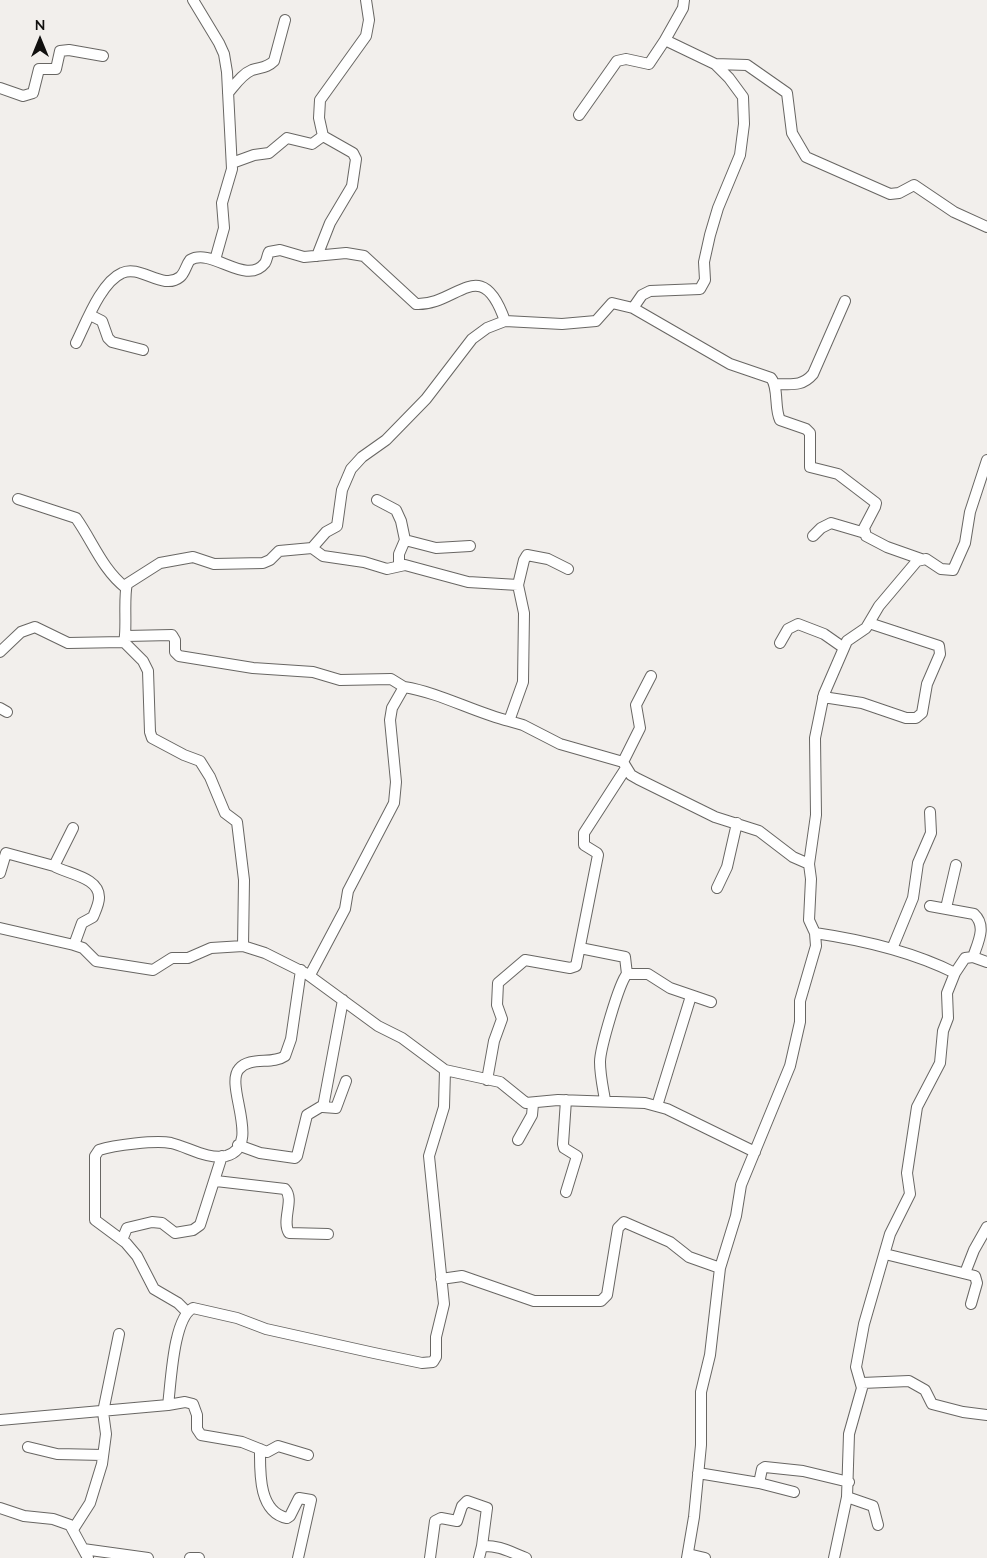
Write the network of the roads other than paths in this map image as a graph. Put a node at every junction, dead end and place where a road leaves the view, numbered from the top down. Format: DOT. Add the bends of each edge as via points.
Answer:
graph roads {
  1 [pos="192,0"];
  2 [pos="366,0"];
  3 [pos="684,0"];
  4 [pos="285,20"];
  5 [pos="665,40"];
  6 [pos="103,56"];
  7 [pos="715,64"];
  8 [pos="0,88"];
  9 [pos="228,93"];
  10 [pos="579,115"];
  11 [pos="323,136"];
  12 [pos="232,163"];
  13 [pos="987,227"];
  14 [pos="317,256"];
  15 [pos="215,260"];
  16 [pos="845,301"];
  17 [pos="633,308"];
  18 [pos="90,315"];
  19 [pos="505,321"];
  20 [pos="76,343"];
  21 [pos="143,350"];
  22 [pos="775,384"];
  23 [pos="987,460"];
  24 [pos="18,499"];
  25 [pos="377,500"];
  26 [pos="865,533"];
  27 [pos="813,536"];
  28 [pos="405,540"];
  29 [pos="470,546"];
  30 [pos="312,548"];
  31 [pos="921,559"];
  32 [pos="399,566"];
  33 [pos="568,568"];
  34 [pos="518,585"];
  35 [pos="126,588"];
  36 [pos="870,623"];
  37 [pos="125,639"];
  38 [pos="780,643"];
  39 [pos="844,648"];
  40 [pos="0,652"];
  41 [pos="651,676"];
  42 [pos="404,687"];
  43 [pos="823,697"];
  44 [pos="509,721"];
  45 [pos="624,765"];
  46 [pos="930,812"];
  47 [pos="736,823"];
  48 [pos="73,828"];
  49 [pos="3,850"];
  50 [pos="809,864"];
  51 [pos="956,865"];
  52 [pos="54,866"];
  53 [pos="0,873"];
  54 [pos="717,888"];
  55 [pos="930,906"];
  56 [pos="946,908"];
  57 [pos="0,928"];
  58 [pos="815,933"];
  59 [pos="74,944"];
  60 [pos="243,946"];
  61 [pos="580,948"];
  62 [pos="892,949"];
  63 [pos="974,957"];
  64 [pos="987,962"];
  65 [pos="305,973"];
  66 [pos="955,973"];
  67 [pos="627,974"];
  68 [pos="691,996"];
  69 [pos="343,1000"];
  70 [pos="711,1002"];
  71 [pos="446,1070"];
  72 [pos="487,1080"];
  73 [pos="346,1081"];
  74 [pos="566,1100"];
  75 [pos="605,1100"];
  76 [pos="533,1104"];
  77 [pos="322,1106"];
  78 [pos="657,1106"];
  79 [pos="518,1140"];
  80 [pos="238,1145"];
  81 [pos="755,1152"];
  82 [pos="222,1156"];
  83 [pos="216,1181"];
  84 [pos="566,1192"];
  85 [pos="328,1234"];
  86 [pos="985,1234"];
  87 [pos="122,1240"];
  88 [pos="885,1254"];
  89 [pos="720,1268"];
  90 [pos="965,1273"];
  91 [pos="441,1278"];
  92 [pos="971,1304"];
  93 [pos="187,1312"];
  94 [pos="119,1334"];
  95 [pos="862,1383"];
  96 [pos="168,1405"];
  97 [pos="102,1412"];
  98 [pos="987,1415"];
  99 [pos="0,1420"];
  100 [pos="28,1447"];
  101 [pos="260,1449"];
  102 [pos="103,1455"];
  103 [pos="308,1455"];
  104 [pos="698,1473"];
  105 [pos="849,1482"];
  106 [pos="759,1483"];
  107 [pos="794,1492"];
  108 [pos="847,1497"];
  109 [pos="0,1508"];
  110 [pos="878,1525"];
  111 [pos="74,1528"];
  112 [pos="482,1546"];
  113 [pos="86,1554"];
  114 [pos="687,1556"];
  115 [pos="148,1558"];
  116 [pos="190,1558"];
  117 [pos="199,1558"];
  118 [pos="298,1558"];
  119 [pos="430,1558"];
  120 [pos="479,1558"];
  121 [pos="526,1558"];
  122 [pos="705,1558"];
  123 [pos="834,1558"];
  1 -- 9 [label="street" via="224,54"];
  2 -- 11 [label="street" via="369,20 366,36 320,100"];
  3 -- 5 [label="street" via="683,8"];
  4 -- 9 [label="street" via="274,61 243,76"];
  5 -- 7 [label="street"];
  5 -- 10 [label="street" via="652,62 616,61"];
  6 -- 8 [label="street" via="60,51 56,69 39,69 33,94 23,96"];
  7 -- 13 [label="street" via="747,65 788,93 792,134 810,160 890,194 914,185 954,212"];
  7 -- 17 [label="street" via="743,97 744,124 738,166 710,234 704,262 705,280 696,291 650,291"];
  9 -- 12 [label="street"];
  11 -- 12 [label="street" via="312,144 287,138 269,153"];
  11 -- 14 [label="street" via="353,153 356,163 352,186 330,223"];
  12 -- 15 [label="street" via="222,203 223,237"];
  14 -- 15 [label="street" via="304,257 274,250 269,252 264,264 246,270"];
  14 -- 19 [label="street" via="346,253 364,256 416,304 426,304 467,287 484,288 493,296"];
  15 -- 18 [label="street" via="195,257 176,279 160,279 136,270 120,273 102,293"];
  16 -- 22 [label="street" via="808,380 797,385"];
  17 -- 19 [label="street" via="612,303 596,322"];
  17 -- 22 [label="street" via="730,364 771,378"];
  18 -- 20 [label="street"];
  18 -- 21 [label="street" via="102,321 112,342"];
  19 -- 30 [label="street" via="472,339 421,404 386,440 356,462 342,490 337,526 326,532"];
  22 -- 26 [label="street" via="776,411 780,420 810,433 810,467 838,474 876,503 864,528"];
  23 -- 31 [label="street" via="970,512 965,543 953,570"];
  24 -- 35 [label="street" via="76,518 114,579"];
  25 -- 28 [label="street" via="396,510"];
  26 -- 27 [label="street" via="831,523"];
  26 -- 31 [label="street" via="869,539"];
  28 -- 29 [label="street" via="436,548"];
  28 -- 32 [label="street" via="399,554"];
  30 -- 32 [label="street" via="323,556 337,559 391,569"];
  30 -- 35 [label="street" via="280,551 263,562 214,564 195,556 165,562 133,578"];
  31 -- 36 [label="street" via="879,606"];
  32 -- 34 [label="street" via="468,582"];
  33 -- 34 [label="street" via="528,555"];
  34 -- 44 [label="street" via="524,613 523,682"];
  35 -- 37 [label="street"];
  36 -- 39 [label="street" via="847,641"];
  36 -- 43 [label="street" via="939,646 940,654 927,684 920,716 906,718 862,702"];
  37 -- 40 [label="street" via="68,643 35,627 21,632"];
  37 -- 42 [label="street" via="172,635 175,652 179,656 253,668 313,672 340,680 391,679"];
  37 -- 60 [label="street" via="148,671 152,738 200,761 225,813 237,822 244,880"];
  38 -- 39 [label="street" via="788,629 798,624 824,634"];
  39 -- 43 [label="street"];
  41 -- 45 [label="street" via="638,698 636,712 640,728"];
  42 -- 44 [label="street" via="438,694"];
  42 -- 65 [label="street" via="394,703 390,720 396,782 394,803 348,891 345,909"];
  43 -- 50 [label="street" via="815,738 816,815"];
  44 -- 45 [label="street" via="524,725 560,744"];
  45 -- 47 [label="street" via="638,779 715,817"];
  45 -- 61 [label="street" via="584,833 584,844 598,856"];
  46 -- 62 [label="street" via="931,833 918,863 913,898"];
  47 -- 50 [label="street" via="759,831 786,852"];
  47 -- 54 [label="street" via="727,867"];
  48 -- 52 [label="street"];
  49 -- 52 [label="street"];
  49 -- 53 [label="street"];
  50 -- 58 [label="street" via="809,920"];
  51 -- 56 [label="street"];
  52 -- 59 [label="street" via="87,879 100,898 93,917 82,923"];
  55 -- 56 [label="street"];
  56 -- 63 [label="street" via="974,914 982,923"];
  57 -- 59 [label="street"];
  58 -- 62 [label="street"];
  58 -- 81 [label="street" via="816,946 800,1000 800,1022 790,1066"];
  59 -- 60 [label="street" via="96,961 153,970 172,958 188,958 207,949"];
  60 -- 65 [label="street"];
  61 -- 67 [label="street" via="624,957"];
  61 -- 72 [label="street" via="577,962 572,967 525,960 498,983 497,1005 502,1019 494,1041"];
  62 -- 66 [label="street" via="926,958"];
  63 -- 64 [label="street"];
  63 -- 66 [label="street" via="961,962"];
  65 -- 69 [label="street"];
  65 -- 80 [label="street" via="286,1056 275,1061 252,1062 237,1072 235,1087 243,1122"];
  66 -- 88 [label="street" via="947,993 948,1012 940,1063 916,1107 907,1172 910,1194"];
  67 -- 68 [label="street" via="648,974 662,984"];
  67 -- 75 [label="street" via="600,1051"];
  68 -- 70 [label="street"];
  68 -- 78 [label="street"];
  69 -- 71 [label="street"];
  69 -- 77 [label="street"];
  71 -- 72 [label="street"];
  71 -- 91 [label="street" via="444,1107 429,1156"];
  72 -- 76 [label="street" via="500,1082 518,1098"];
  73 -- 77 [label="street" via="336,1108"];
  74 -- 75 [label="street"];
  74 -- 76 [label="street"];
  74 -- 84 [label="street" via="563,1144 577,1156"];
  75 -- 78 [label="street"];
  76 -- 79 [label="street" via="529,1122"];
  77 -- 80 [label="street" via="307,1115 294,1158 260,1153"];
  78 -- 81 [label="street"];
  80 -- 82 [label="street" via="230,1154"];
  81 -- 89 [label="street" via="741,1185 736,1216"];
  82 -- 83 [label="street"];
  82 -- 87 [label="street" via="197,1152 170,1142 99,1150 94,1164 95,1220"];
  83 -- 85 [label="street" via="285,1188 288,1233"];
  83 -- 87 [label="street" via="200,1225 193,1230 175,1233 162,1223 152,1222 127,1228"];
  86 -- 90 [label="street"];
  87 -- 93 [label="street" via="137,1256 154,1289"];
  88 -- 90 [label="street"];
  88 -- 95 [label="street" via="864,1324 856,1367"];
  89 -- 91 [label="street" via="689,1257 670,1242 624,1222 618,1228 607,1295 601,1301 534,1301 462,1276"];
  89 -- 104 [label="street" via="710,1355 701,1392"];
  90 -- 92 [label="street" via="975,1276 976,1280"];
  91 -- 93 [label="street" via="444,1304 436,1338 436,1357 433,1362 426,1363 266,1329 200,1308"];
  93 -- 96 [label="street" via="171,1366"];
  94 -- 97 [label="street"];
  95 -- 98 [label="street" via="908,1381 925,1390 932,1404"];
  95 -- 105 [label="street" via="849,1434"];
  96 -- 97 [label="street"];
  96 -- 101 [label="street" via="193,1404 197,1415 196,1430 201,1435 242,1442"];
  97 -- 99 [label="street"];
  97 -- 102 [label="street" via="106,1434"];
  100 -- 102 [label="street" via="57,1454"];
  101 -- 103 [label="street" via="268,1452 278,1446"];
  101 -- 118 [label="street" via="260,1479 271,1507 287,1518 299,1498 311,1500"];
  102 -- 111 [label="street" via="90,1503"];
  104 -- 106 [label="street"];
  104 -- 114 [label="street"];
  105 -- 106 [label="street" via="765,1467"];
  105 -- 108 [label="street"];
  106 -- 107 [label="street"];
  108 -- 110 [label="street" via="873,1506"];
  108 -- 123 [label="street"];
  109 -- 111 [label="street" via="24,1516 53,1519"];
  111 -- 113 [label="street"];
  112 -- 119 [label="street" via="487,1508 467,1501 457,1521 440,1518 435,1521"];
  112 -- 120 [label="street"];
  112 -- 121 [label="street" via="503,1547"];
  113 -- 115 [label="street"];
  114 -- 122 [label="street"];
  116 -- 117 [label="street"];
}
